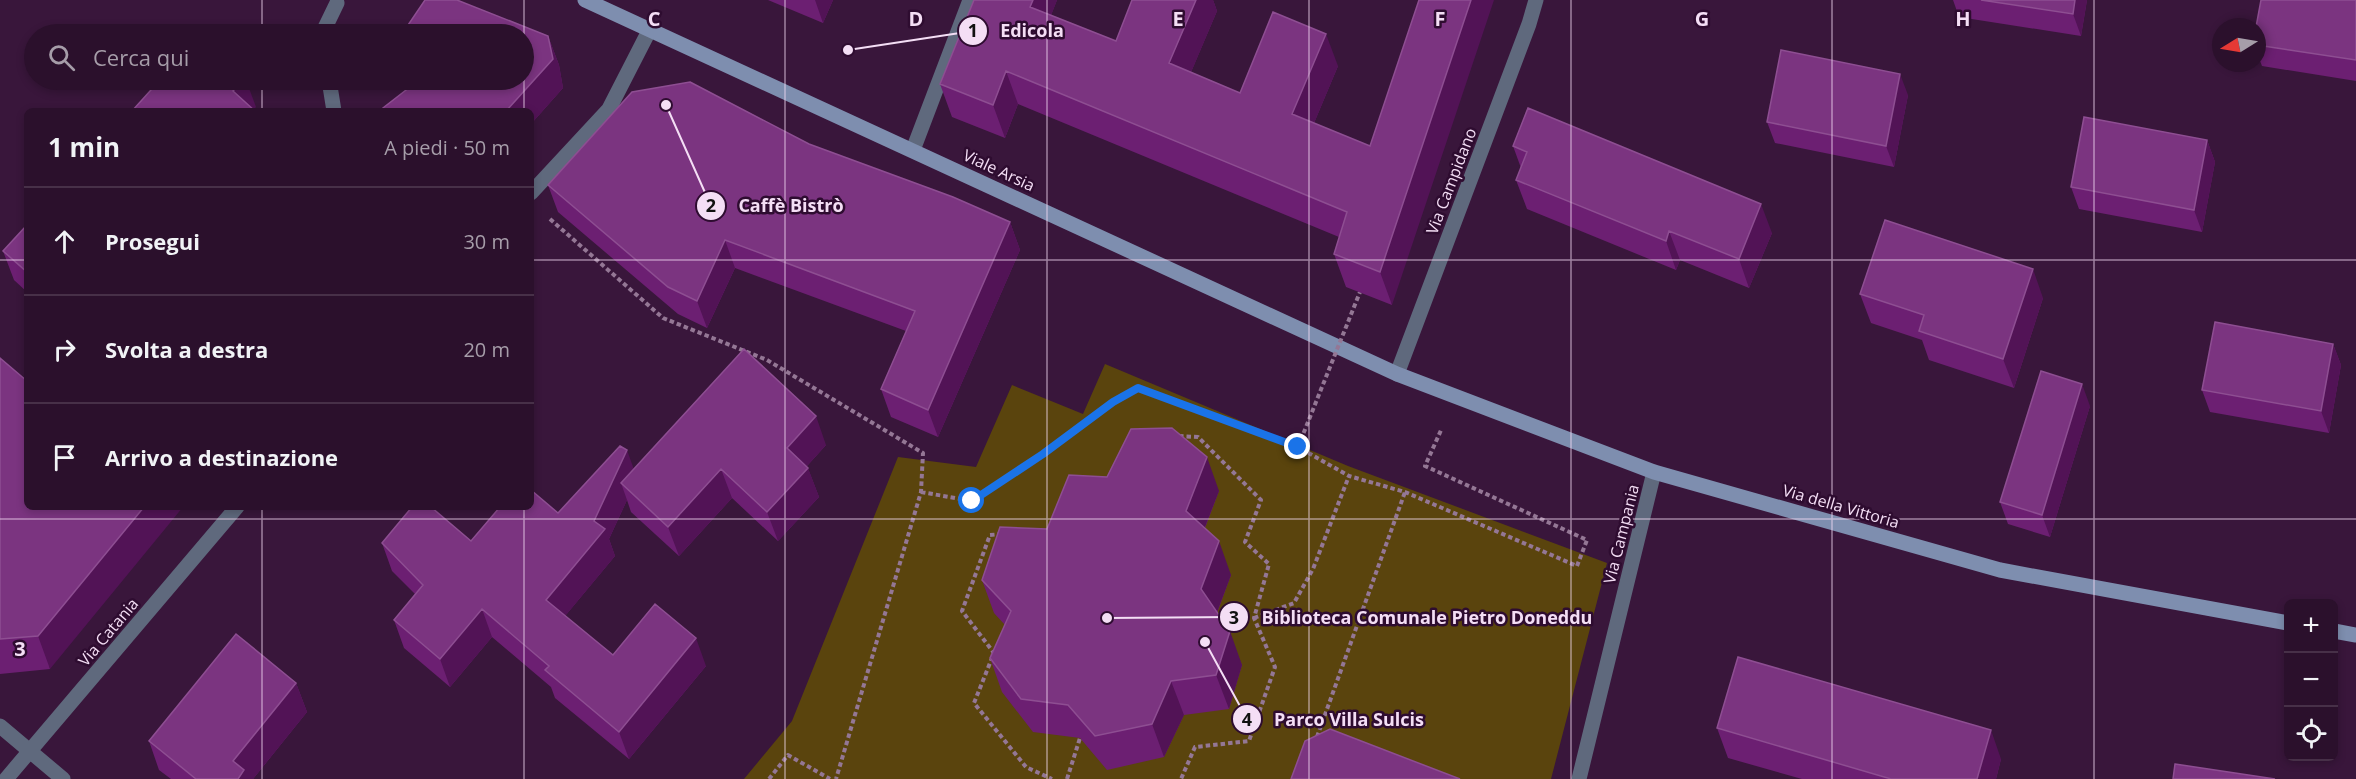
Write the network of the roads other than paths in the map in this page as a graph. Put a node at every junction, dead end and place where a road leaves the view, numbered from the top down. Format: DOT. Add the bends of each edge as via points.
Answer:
graph roads {
  1 [pos="585,0"];
  2 [pos="970,0"];
  3 [pos="1536,0"];
  4 [pos="337,3"];
  5 [pos="327,24"];
  6 [pos="650,29"];
  7 [pos="331,90"];
  8 [pos="334,108"];
  9 [pos="913,150"];
  10 [pos="534,190"];
  11 [pos="1397,374"];
  12 [pos="1654,472"];
  13 [pos="234,510"];
  14 [pos="2284,622"];
  15 [pos="2338,632"];
  16 [pos="2356,635"];
  17 [pos="0,726"];
  18 [pos="31,751"];
  19 [pos="6,779"];
  20 [pos="63,779"];
  21 [pos="1579,779"];
  1 -- 6 [label="street, Viale Arsia"];
  2 -- 9 [label="street"];
  3 -- 11 [label="street, Via Campidano"];
  4 -- 5 [label="street"];
  6 -- 9 [label="street, Viale Arsia"];
  6 -- 10 [label="street" via="609,109"];
  7 -- 8 [label="street"];
  9 -- 11 [label="street, Viale Arsia"];
  11 -- 12 [label="street, Via della Vittoria"];
  12 -- 14 [label="street, Via della Vittoria" via="2000,570"];
  12 -- 21 [label="street, Via Campania"];
  13 -- 18 [label="street, Via Catania"];
  15 -- 16 [label="street"];
  17 -- 18 [label="street"];
  18 -- 19 [label="street, Via Catania"];
  18 -- 20 [label="street"];
}
